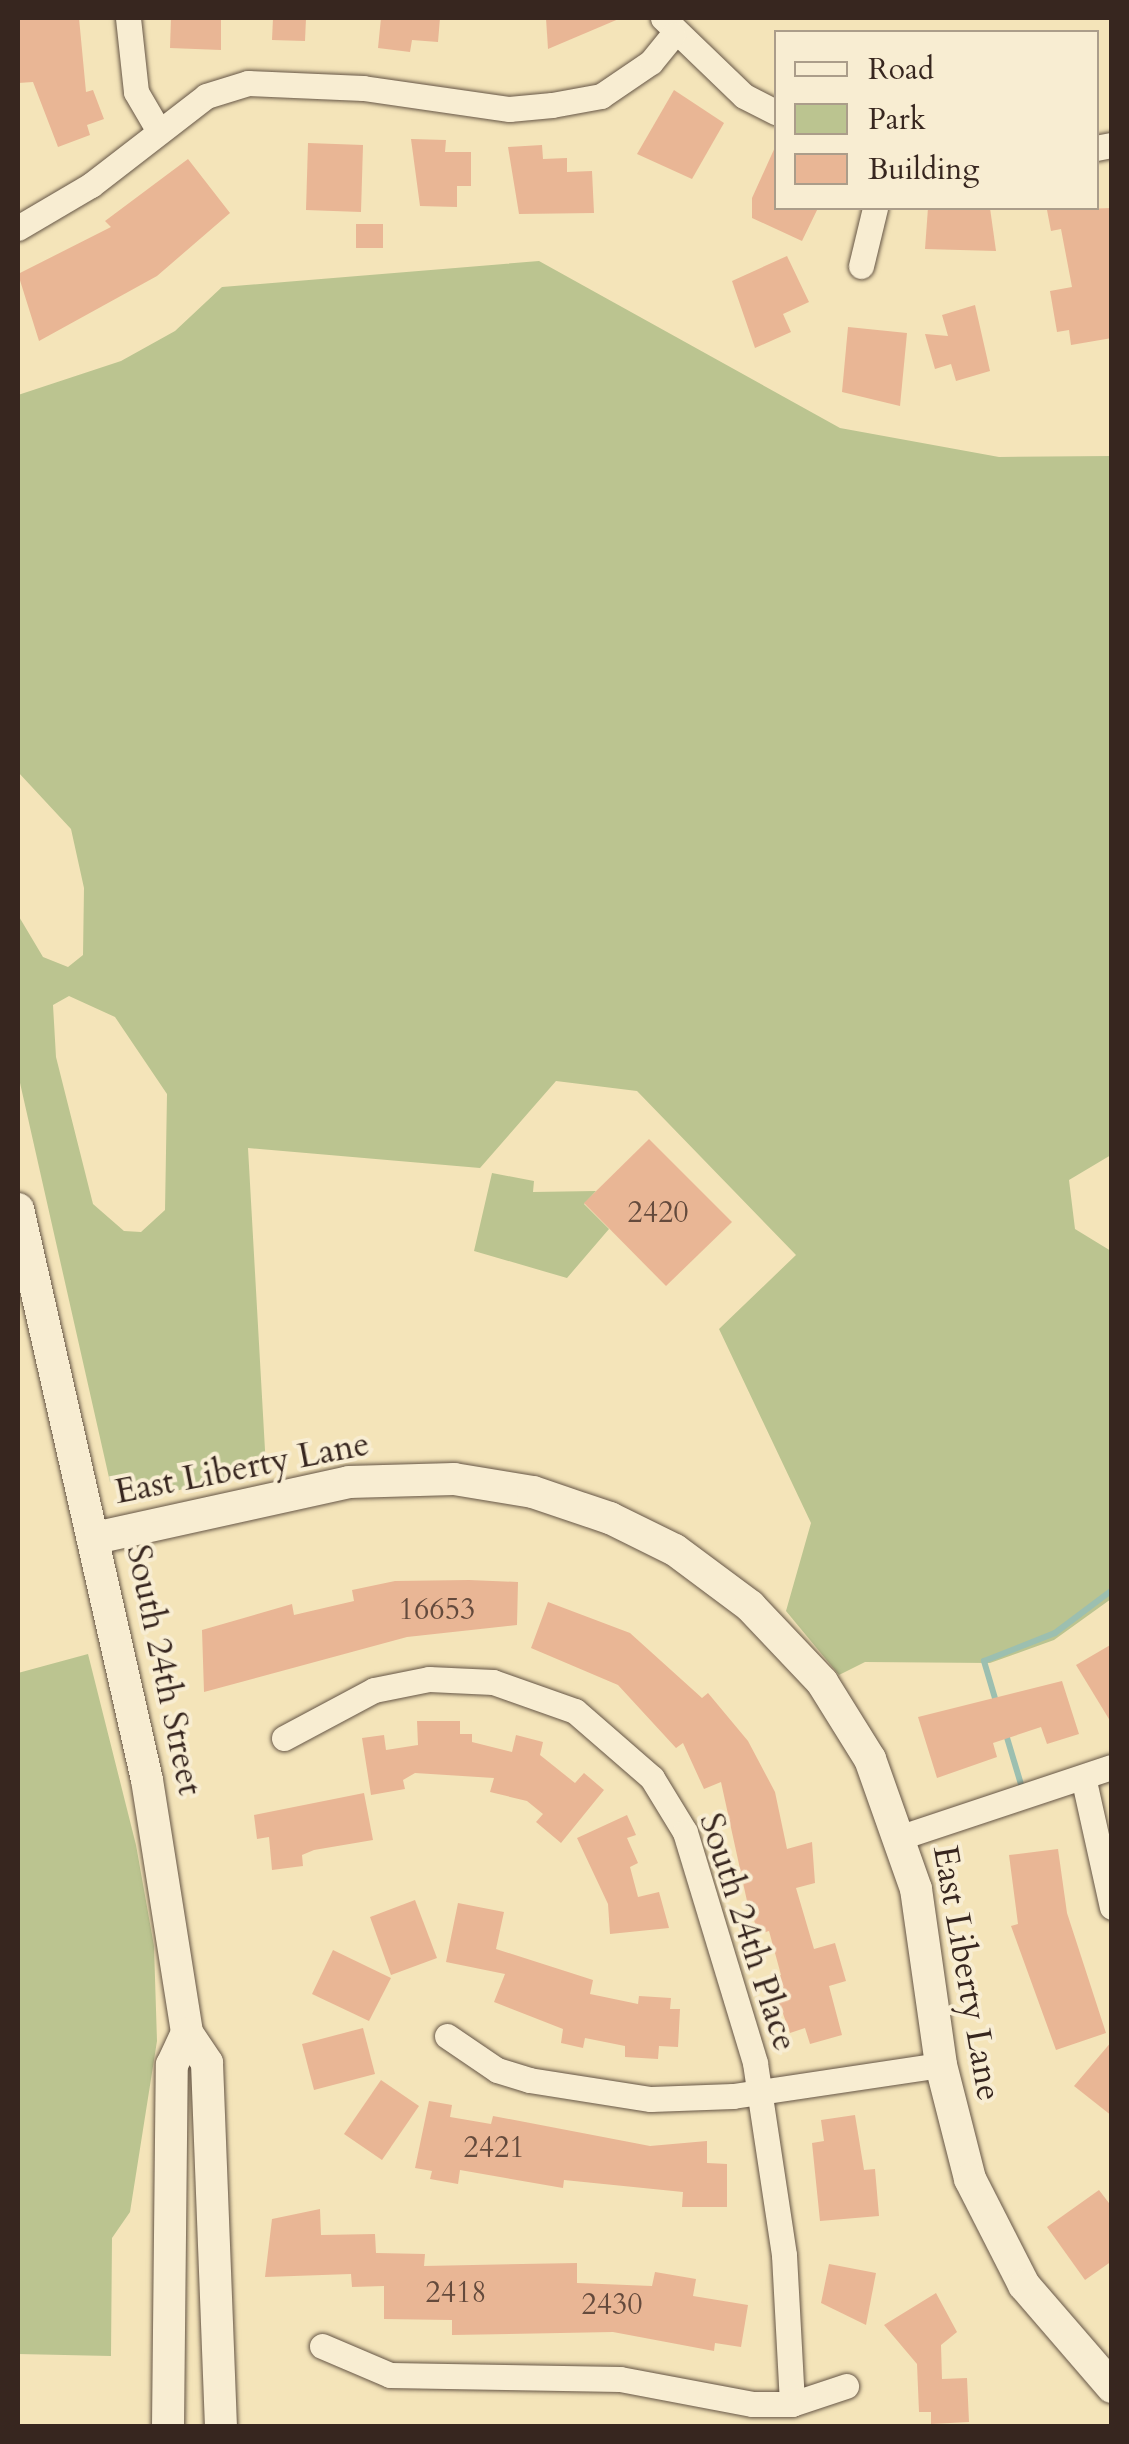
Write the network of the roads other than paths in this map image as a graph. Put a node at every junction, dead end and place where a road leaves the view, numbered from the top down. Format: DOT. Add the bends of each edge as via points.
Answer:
graph roads {
  1 [pos="128,18"];
  2 [pos="668,26"];
  3 [pos="774,111"];
  4 [pos="157,128"];
  5 [pos="875,210"];
  6 [pos="18,228"];
  7 [pos="861,266"];
  8 [pos="18,1210"];
  9 [pos="95,1538"];
  10 [pos="284,1738"];
  11 [pos="1112,1767"];
  12 [pos="1084,1781"];
  13 [pos="901,1836"];
  14 [pos="1112,1908"];
  15 [pos="187,2033"];
  16 [pos="446,2036"];
  17 [pos="941,2064"];
  18 [pos="760,2093"];
  19 [pos="322,2346"];
  20 [pos="846,2386"];
  21 [pos="1112,2387"];
  22 [pos="792,2404"];
  23 [pos="168,2426"];
  24 [pos="221,2426"];
  1 -- 4 [label="street" via="136,92"];
  2 -- 3 [label="street" via="744,96"];
  2 -- 4 [label="street" via="651,62 585,99 509,109 363,88 248,82 206,96"];
  4 -- 6 [label="street" via="91,184"];
  5 -- 7 [label="street"];
  8 -- 9 [label="street, South 24th Street"];
  9 -- 13 [label="street, East Liberty Lane" via="381,1479 494,1484 593,1512 702,1568 787,1641 848,1720"];
  9 -- 15 [label="street, South 24th Street" via="168,1880"];
  10 -- 18 [label="street, South 24th Place" via="374,1690 462,1679 546,1697 612,1737 652,1778 685,1832"];
  11 -- 12 [label="street"];
  12 -- 13 [label="street"];
  12 -- 14 [label="street"];
  13 -- 17 [label="street, East Liberty Lane"];
  15 -- 23 [label="street, South 24th Street" via="172,2064"];
  15 -- 24 [label="street, South 24th Street" via="207,2064"];
  16 -- 18 [label="street" via="497,2070 547,2084 651,2100"];
  17 -- 18 [label="street"];
  17 -- 21 [label="street, East Liberty Lane" via="990,2227 1068,2344"];
  18 -- 22 [label="street, South 24th Place" via="784,2255"];
  19 -- 22 [label="street" via="390,2375 578,2376"];
  20 -- 22 [label="street"];
}
